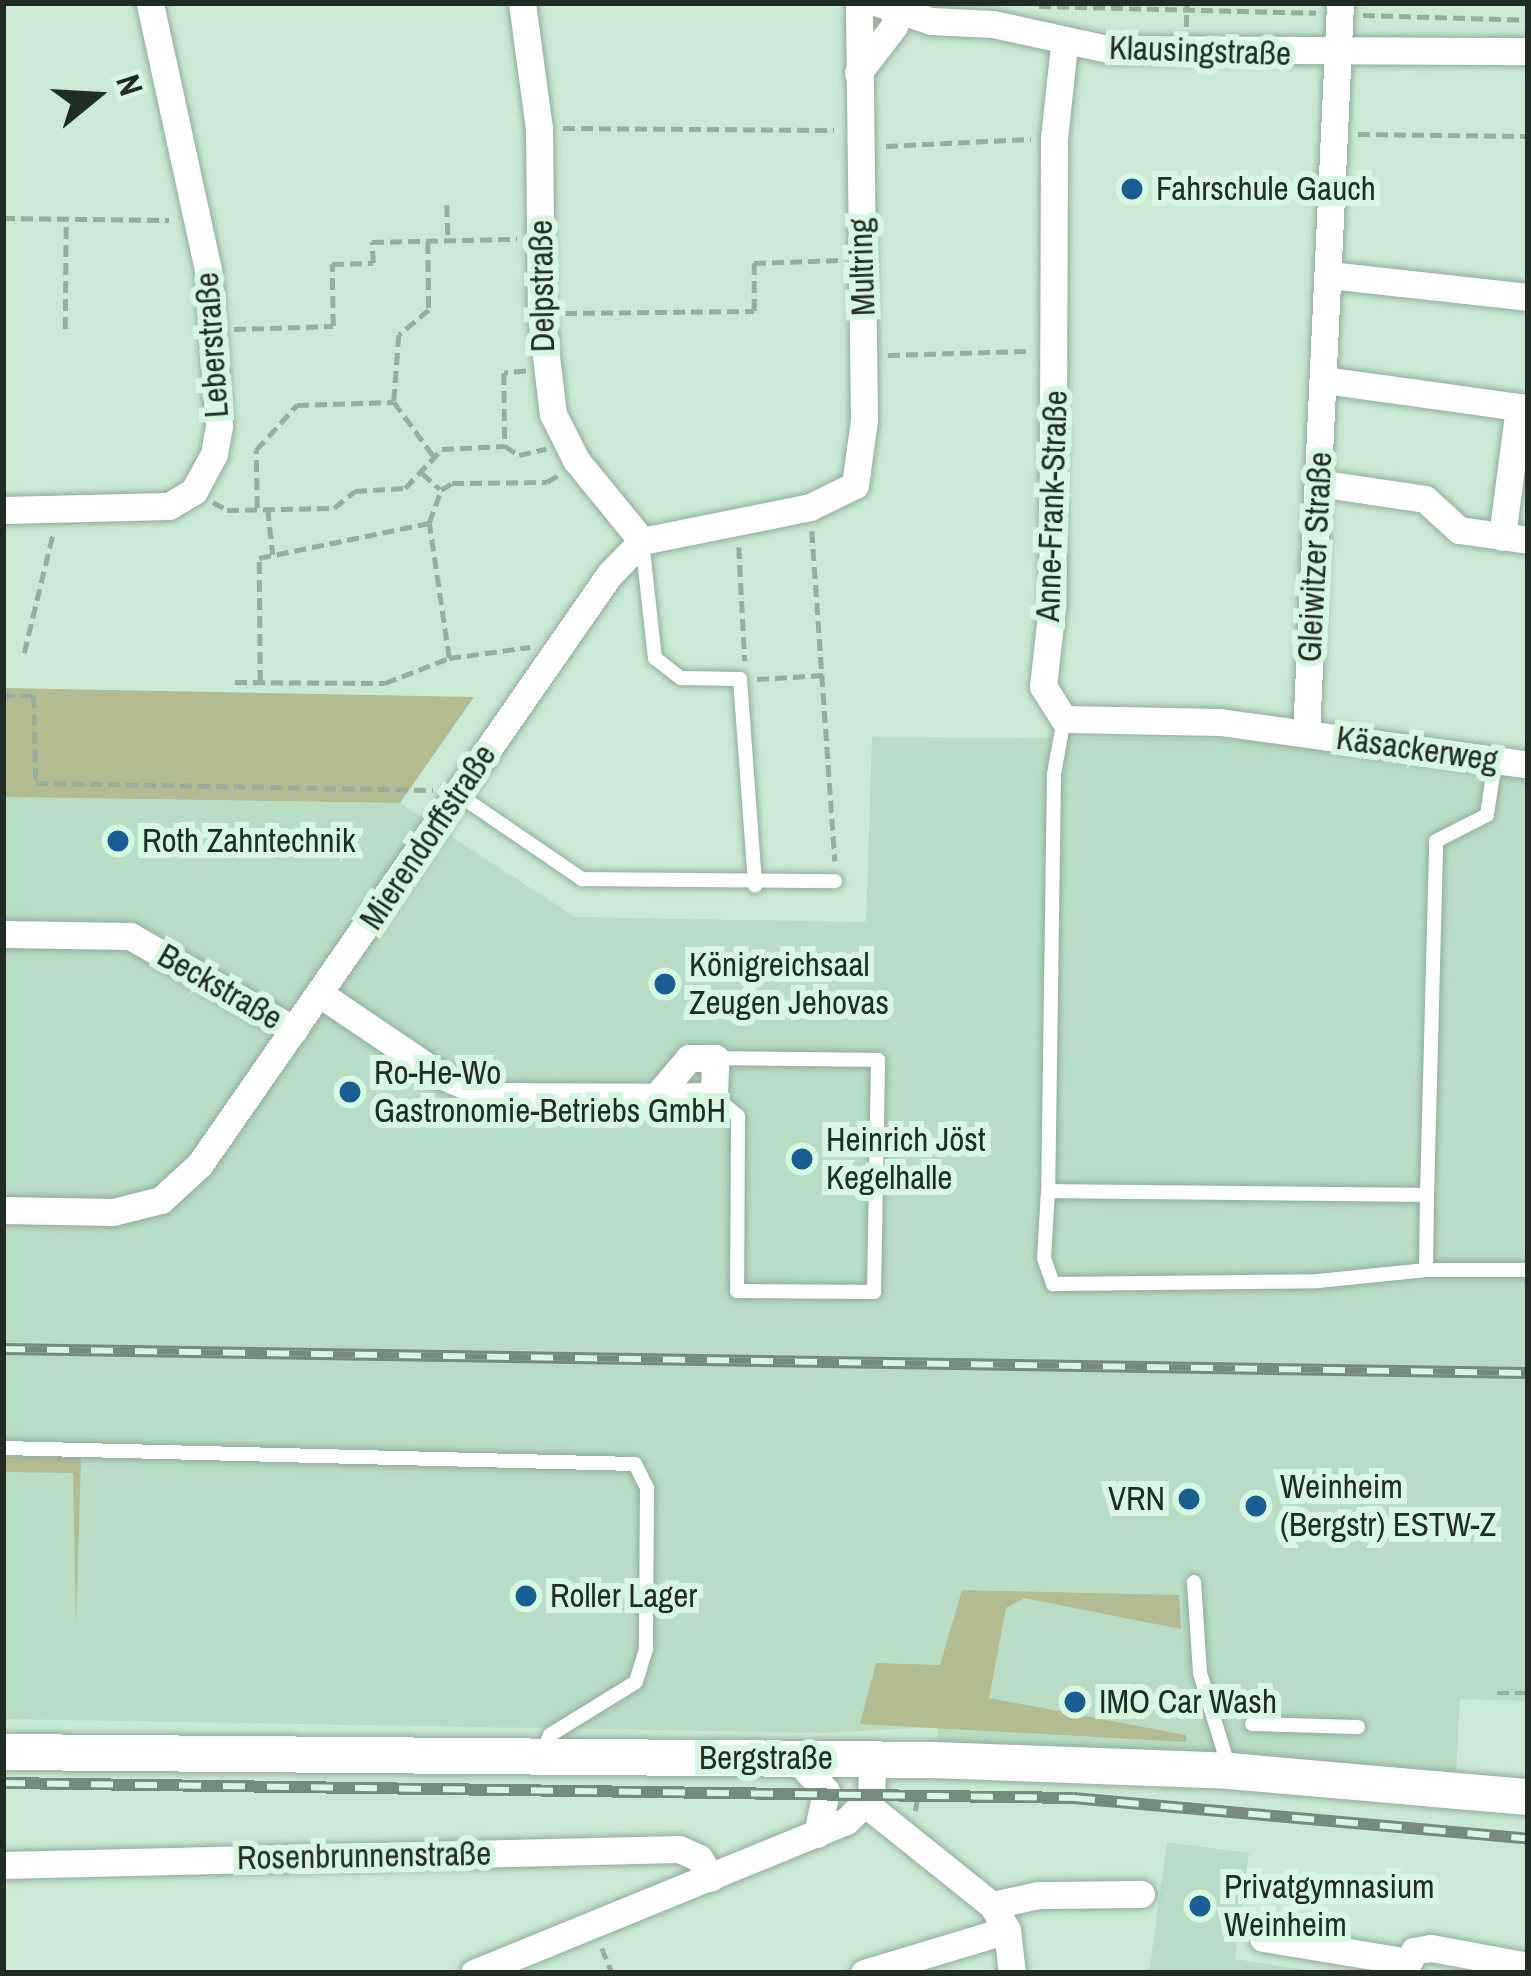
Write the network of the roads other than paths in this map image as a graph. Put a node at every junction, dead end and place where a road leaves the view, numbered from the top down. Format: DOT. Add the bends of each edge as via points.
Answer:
graph roads {
  1 [pos="149,3"];
  2 [pos="522,3"];
  3 [pos="860,3"];
  4 [pos="892,6"];
  5 [pos="1340,9"];
  6 [pos="1064,45"];
  7 [pos="1528,51"];
  8 [pos="1338,54"];
  9 [pos="858,73"];
  10 [pos="1329,275"];
  11 [pos="1528,297"];
  12 [pos="1324,380"];
  13 [pos="1318,483"];
  14 [pos="3,509"];
  15 [pos="1515,539"];
  16 [pos="642,541"];
  17 [pos="1064,719"];
  18 [pos="1306,733"];
  19 [pos="1495,761"];
  20 [pos="1528,765"];
  21 [pos="456,793"];
  22 [pos="835,881"];
  23 [pos="755,885"];
  24 [pos="3,934"];
  25 [pos="322,996"];
  26 [pos="294,1030"];
  27 [pos="716,1058"];
  28 [pos="715,1096"];
  29 [pos="656,1097"];
  30 [pos="1048,1191"];
  31 [pos="1427,1195"];
  32 [pos="3,1210"];
  33 [pos="1426,1270"];
  34 [pos="1528,1270"];
  35 [pos="3,1448"];
  36 [pos="1193,1582"];
  37 [pos="1252,1724"];
  38 [pos="1358,1727"];
  39 [pos="3,1752"];
  40 [pos="541,1756"];
  41 [pos="795,1758"];
  42 [pos="872,1759"];
  43 [pos="1229,1771"];
  44 [pos="1528,1797"];
  45 [pos="867,1805"];
  46 [pos="817,1834"];
  47 [pos="3,1864"];
  48 [pos="711,1878"];
  49 [pos="1141,1894"];
  50 [pos="992,1905"];
  51 [pos="1007,1930"];
  52 [pos="1263,1938"];
  53 [pos="1441,1962"];
  54 [pos="1528,1966"];
  55 [pos="1403,1967"];
  56 [pos="474,1973"];
  57 [pos="864,1973"];
  58 [pos="1012,1973"];
  1 -- 14 [label="street, Leberstraße" via="199,220 214,329 219,426 207,474 194,491 149,511"];
  2 -- 16 [label="street, Delpstraße" via="539,128 544,370 572,453"];
  3 -- 9 [label="street, Multring"];
  4 -- 6 [label="street, Klausingstraße"];
  4 -- 9 [label="street"];
  5 -- 8 [label="street, Gleiwitzer Straße"];
  6 -- 8 [label="street, Klausingstraße"];
  6 -- 17 [label="street, Anne-Frank-Straße" via="1054,138 1056,351 1043,686"];
  7 -- 8 [label="street, Klausingstraße"];
  8 -- 10 [label="street, Gleiwitzer Straße"];
  9 -- 16 [label="street, Multring" via="864,356 855,485 810,507"];
  10 -- 11 [label="street"];
  10 -- 12 [label="street, Gleiwitzer Straße"];
  12 -- 13 [label="street, Gleiwitzer Straße"];
  12 -- 15 [label="street" via="1519,407"];
  13 -- 15 [label="street" via="1425,499 1459,530"];
  13 -- 18 [label="street, Gleiwitzer Straße"];
  16 -- 21 [label="street, Mierendorffstraße"];
  16 -- 23 [label="lane" via="655,658 681,678 740,679"];
  17 -- 18 [label="street" via="1220,722"];
  17 -- 30 [label="lane" via="1054,774"];
  18 -- 19 [label="street, Käsackerweg"];
  19 -- 20 [label="street, Käsackerweg"];
  19 -- 31 [label="lane" via="1487,815 1436,841"];
  21 -- 23 [label="lane" via="582,878"];
  21 -- 25 [label="street, Mierendorffstraße"];
  22 -- 23 [label="lane"];
  24 -- 26 [label="street, Beckstraße" via="130,936"];
  25 -- 26 [label="street, Mierendorffstraße"];
  25 -- 29 [label="street" via="438,1075 490,1096"];
  26 -- 32 [label="street, Mierendorffstraße" via="200,1164 160,1200 113,1212"];
  27 -- 28 [label="street"];
  27 -- 28 [label="lane" via="878,1060 874,1292 737,1291 738,1116"];
  27 -- 29 [label="street" via="689,1058"];
  28 -- 29 [label="street"];
  30 -- 31 [label="lane"];
  30 -- 33 [label="lane" via="1044,1258 1054,1284"];
  31 -- 33 [label="lane"];
  33 -- 34 [label="lane"];
  35 -- 40 [label="lane" via="635,1464 647,1488 646,1649 637,1682 550,1735"];
  36 -- 43 [label="lane" via="1200,1673 1212,1724 1229,1749"];
  37 -- 38 [label="lane"];
  39 -- 40 [label="main road, Bergstraße"];
  40 -- 41 [label="main road, Bergstraße"];
  41 -- 42 [label="main road, Bergstraße"];
  41 -- 46 [label="street" via="826,1791"];
  42 -- 43 [label="main road, Bergstraße"];
  42 -- 45 [label="street"];
  43 -- 44 [label="main road, Bergstraße"];
  45 -- 46 [label="street"];
  45 -- 50 [label="street"];
  46 -- 48 [label="street"];
  47 -- 48 [label="street, Rosenbrunnenstraße" via="679,1849 700,1858"];
  48 -- 56 [label="street"];
  49 -- 50 [label="street" via="1039,1895"];
  50 -- 51 [label="street"];
  51 -- 57 [label="street"];
  51 -- 58 [label="street"];
  52 -- 55 [label="street"];
  53 -- 54 [label="street"];
  53 -- 55 [label="street" via="1414,1951"];
}
